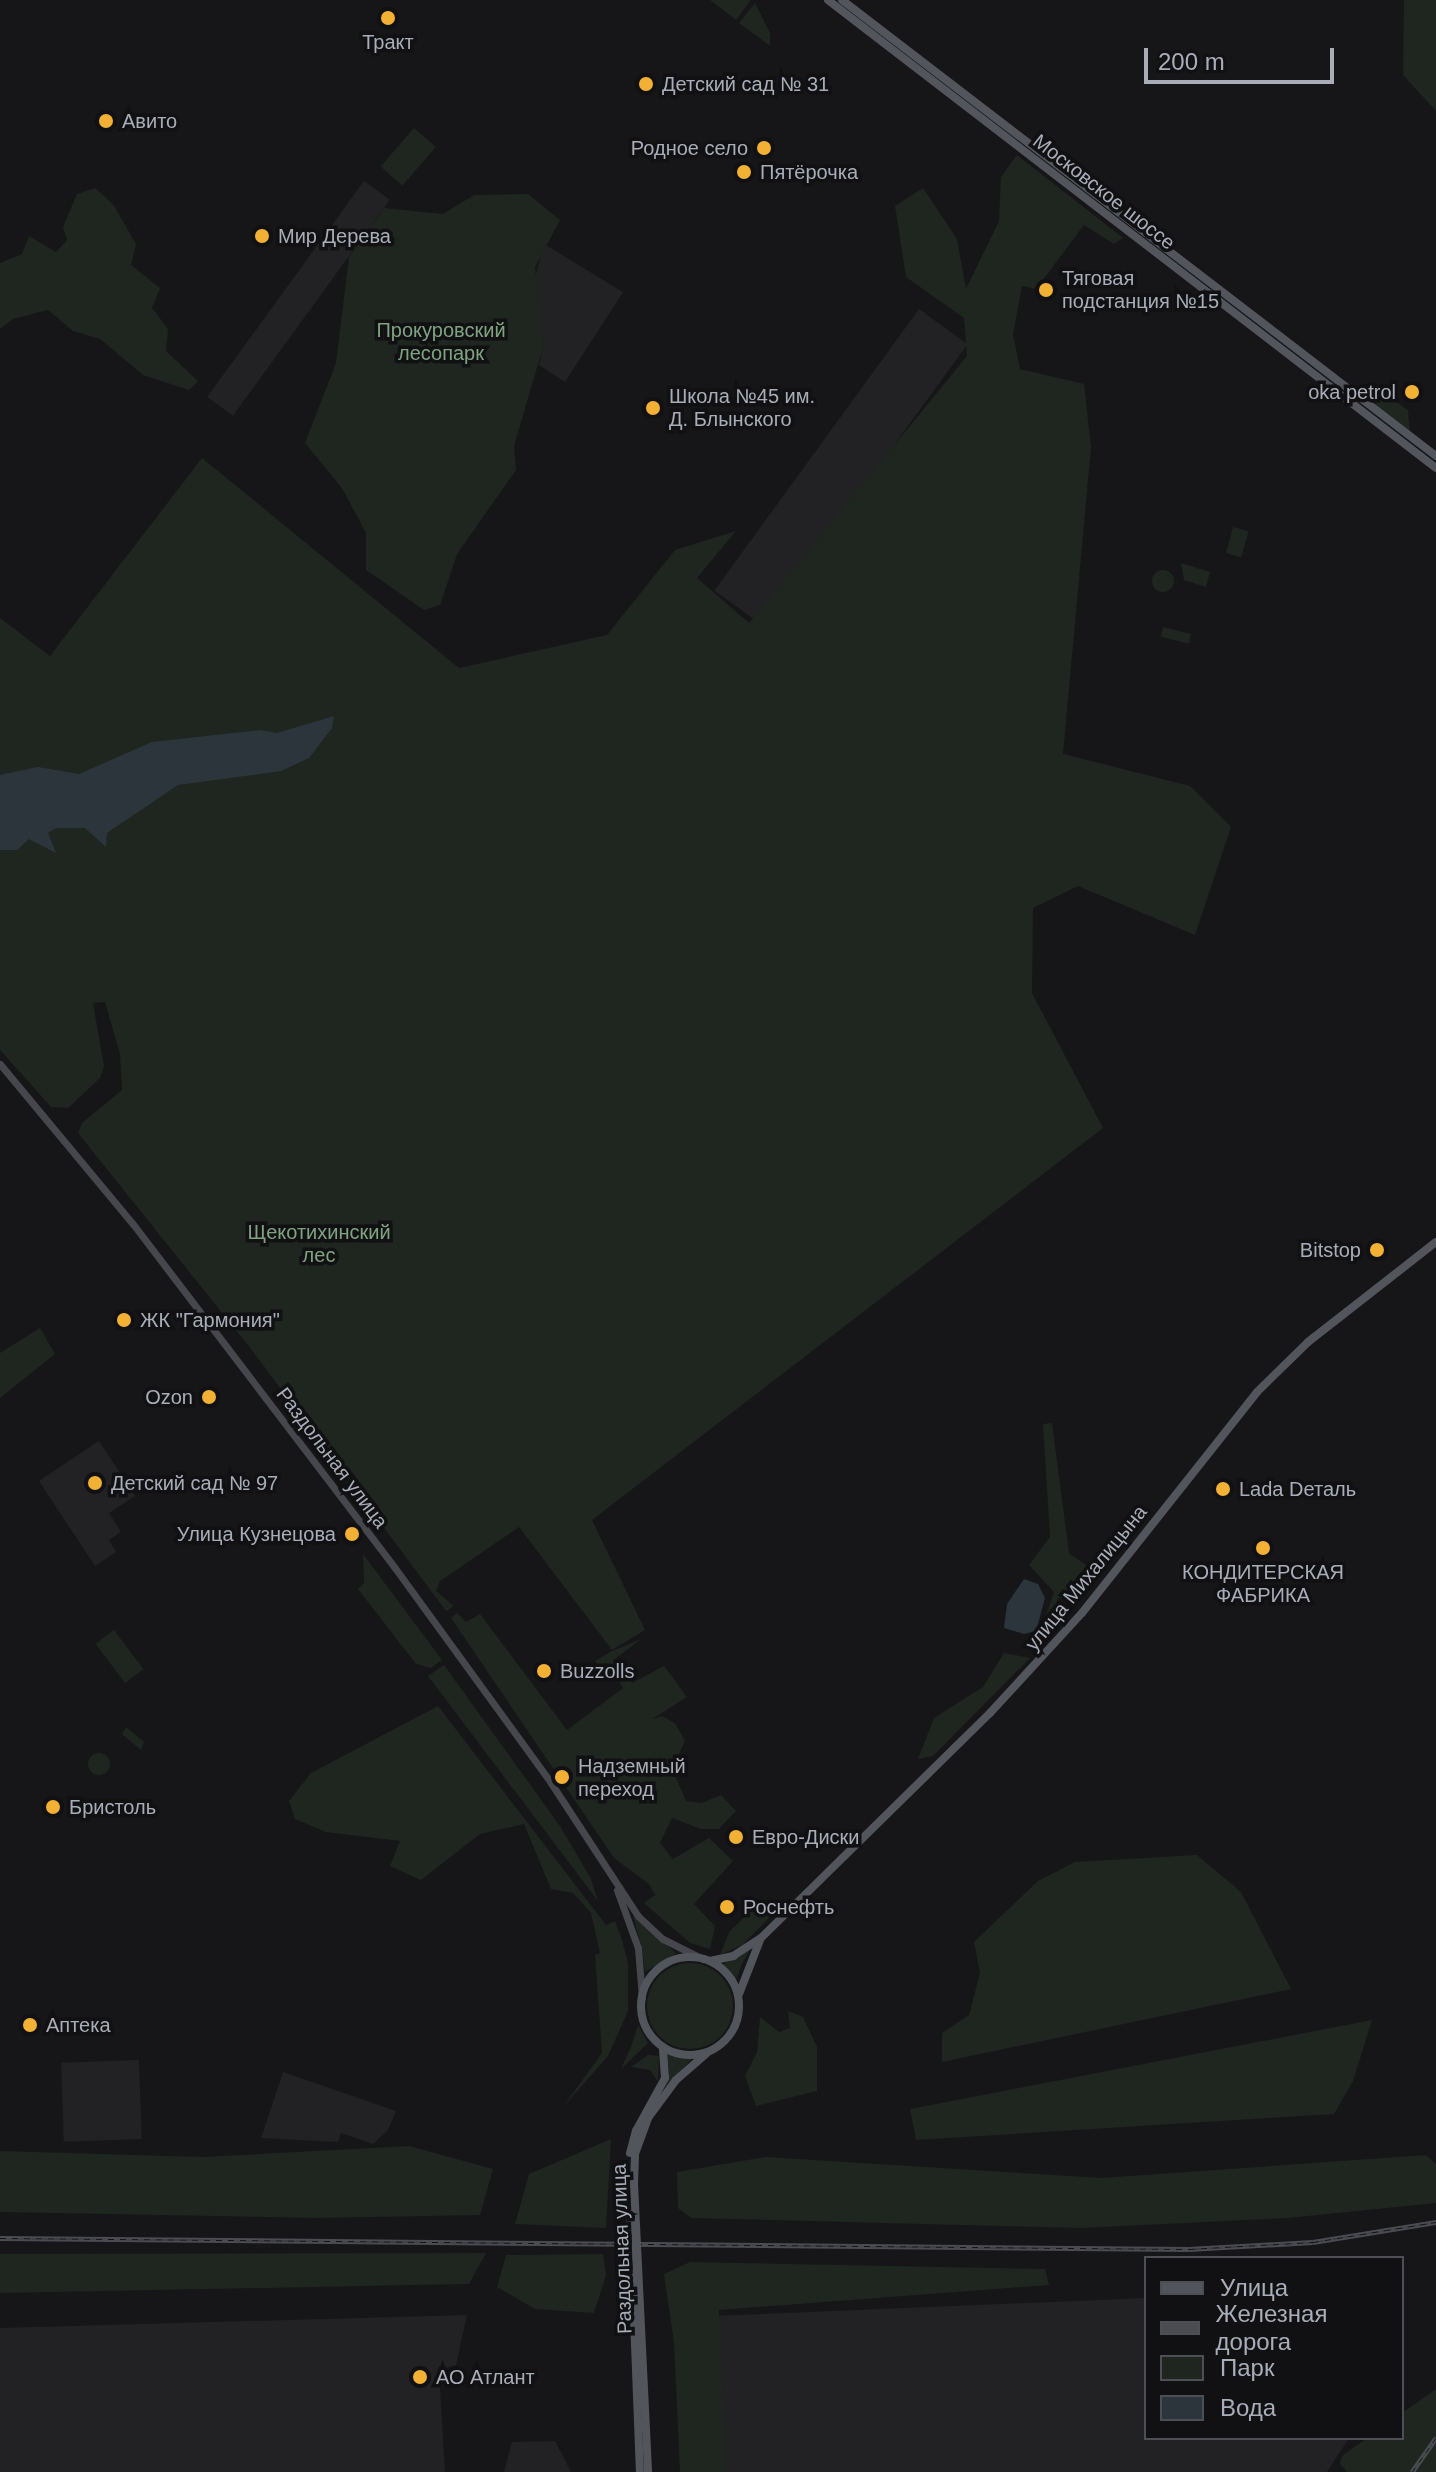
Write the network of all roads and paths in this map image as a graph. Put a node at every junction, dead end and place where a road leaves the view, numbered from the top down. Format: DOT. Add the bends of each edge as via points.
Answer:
graph roads {
  1 [pos="828,0"];
  2 [pos="842,0"];
  3 [pos="1436,456"];
  4 [pos="1436,468"];
  5 [pos="0,1064"];
  6 [pos="1436,1242"];
  7 [pos="617,1888"];
  8 [pos="761,1938"];
  9 [pos="707,1960"];
  10 [pos="642,1998"];
  11 [pos="738,1998"];
  12 [pos="663,2047"];
  13 [pos="710,2051"];
  14 [pos="631,2185"];
  15 [pos="640,2472"];
  16 [pos="648,2472"];
  1 -- 4 [label="main road, Московское шоссе"];
  2 -- 3 [label="main road, Московское шоссе"];
  5 -- 7 [label="main road, Раздольная улица" via="133,1224 395,1568 551,1783"];
  6 -- 8 [label="main road, улица Михалицына" via="1286,1361 1050,1650"];
  7 -- 9 [label="main road, Раздольная улица" via="656,1934"];
  7 -- 10 [label="main road, Раздольная улица" via="638,1948"];
  8 -- 9 [label="main road, улица Михалицына" via="733,1956"];
  8 -- 11 [label="main road, улица Михалицына"];
  9 -- 10 [label="main road" via="680,1958 660,1968"];
  9 -- 11 [label="main road" via="727,1974"];
  10 -- 12 [label="main road" via="644,2022"];
  11 -- 13 [label="main road" via="732,2031"];
  12 -- 13 [label="main road" via="690,2055"];
  12 -- 14 [label="main road, Раздольная улица" via="665,2078 636,2131"];
  13 -- 14 [label="main road, Раздольная улица" via="676,2080 648,2118"];
  14 -- 15 [label="main road, Раздольная улица, bridge"];
  14 -- 16 [label="main road, Раздольная улица, bridge"];
}
